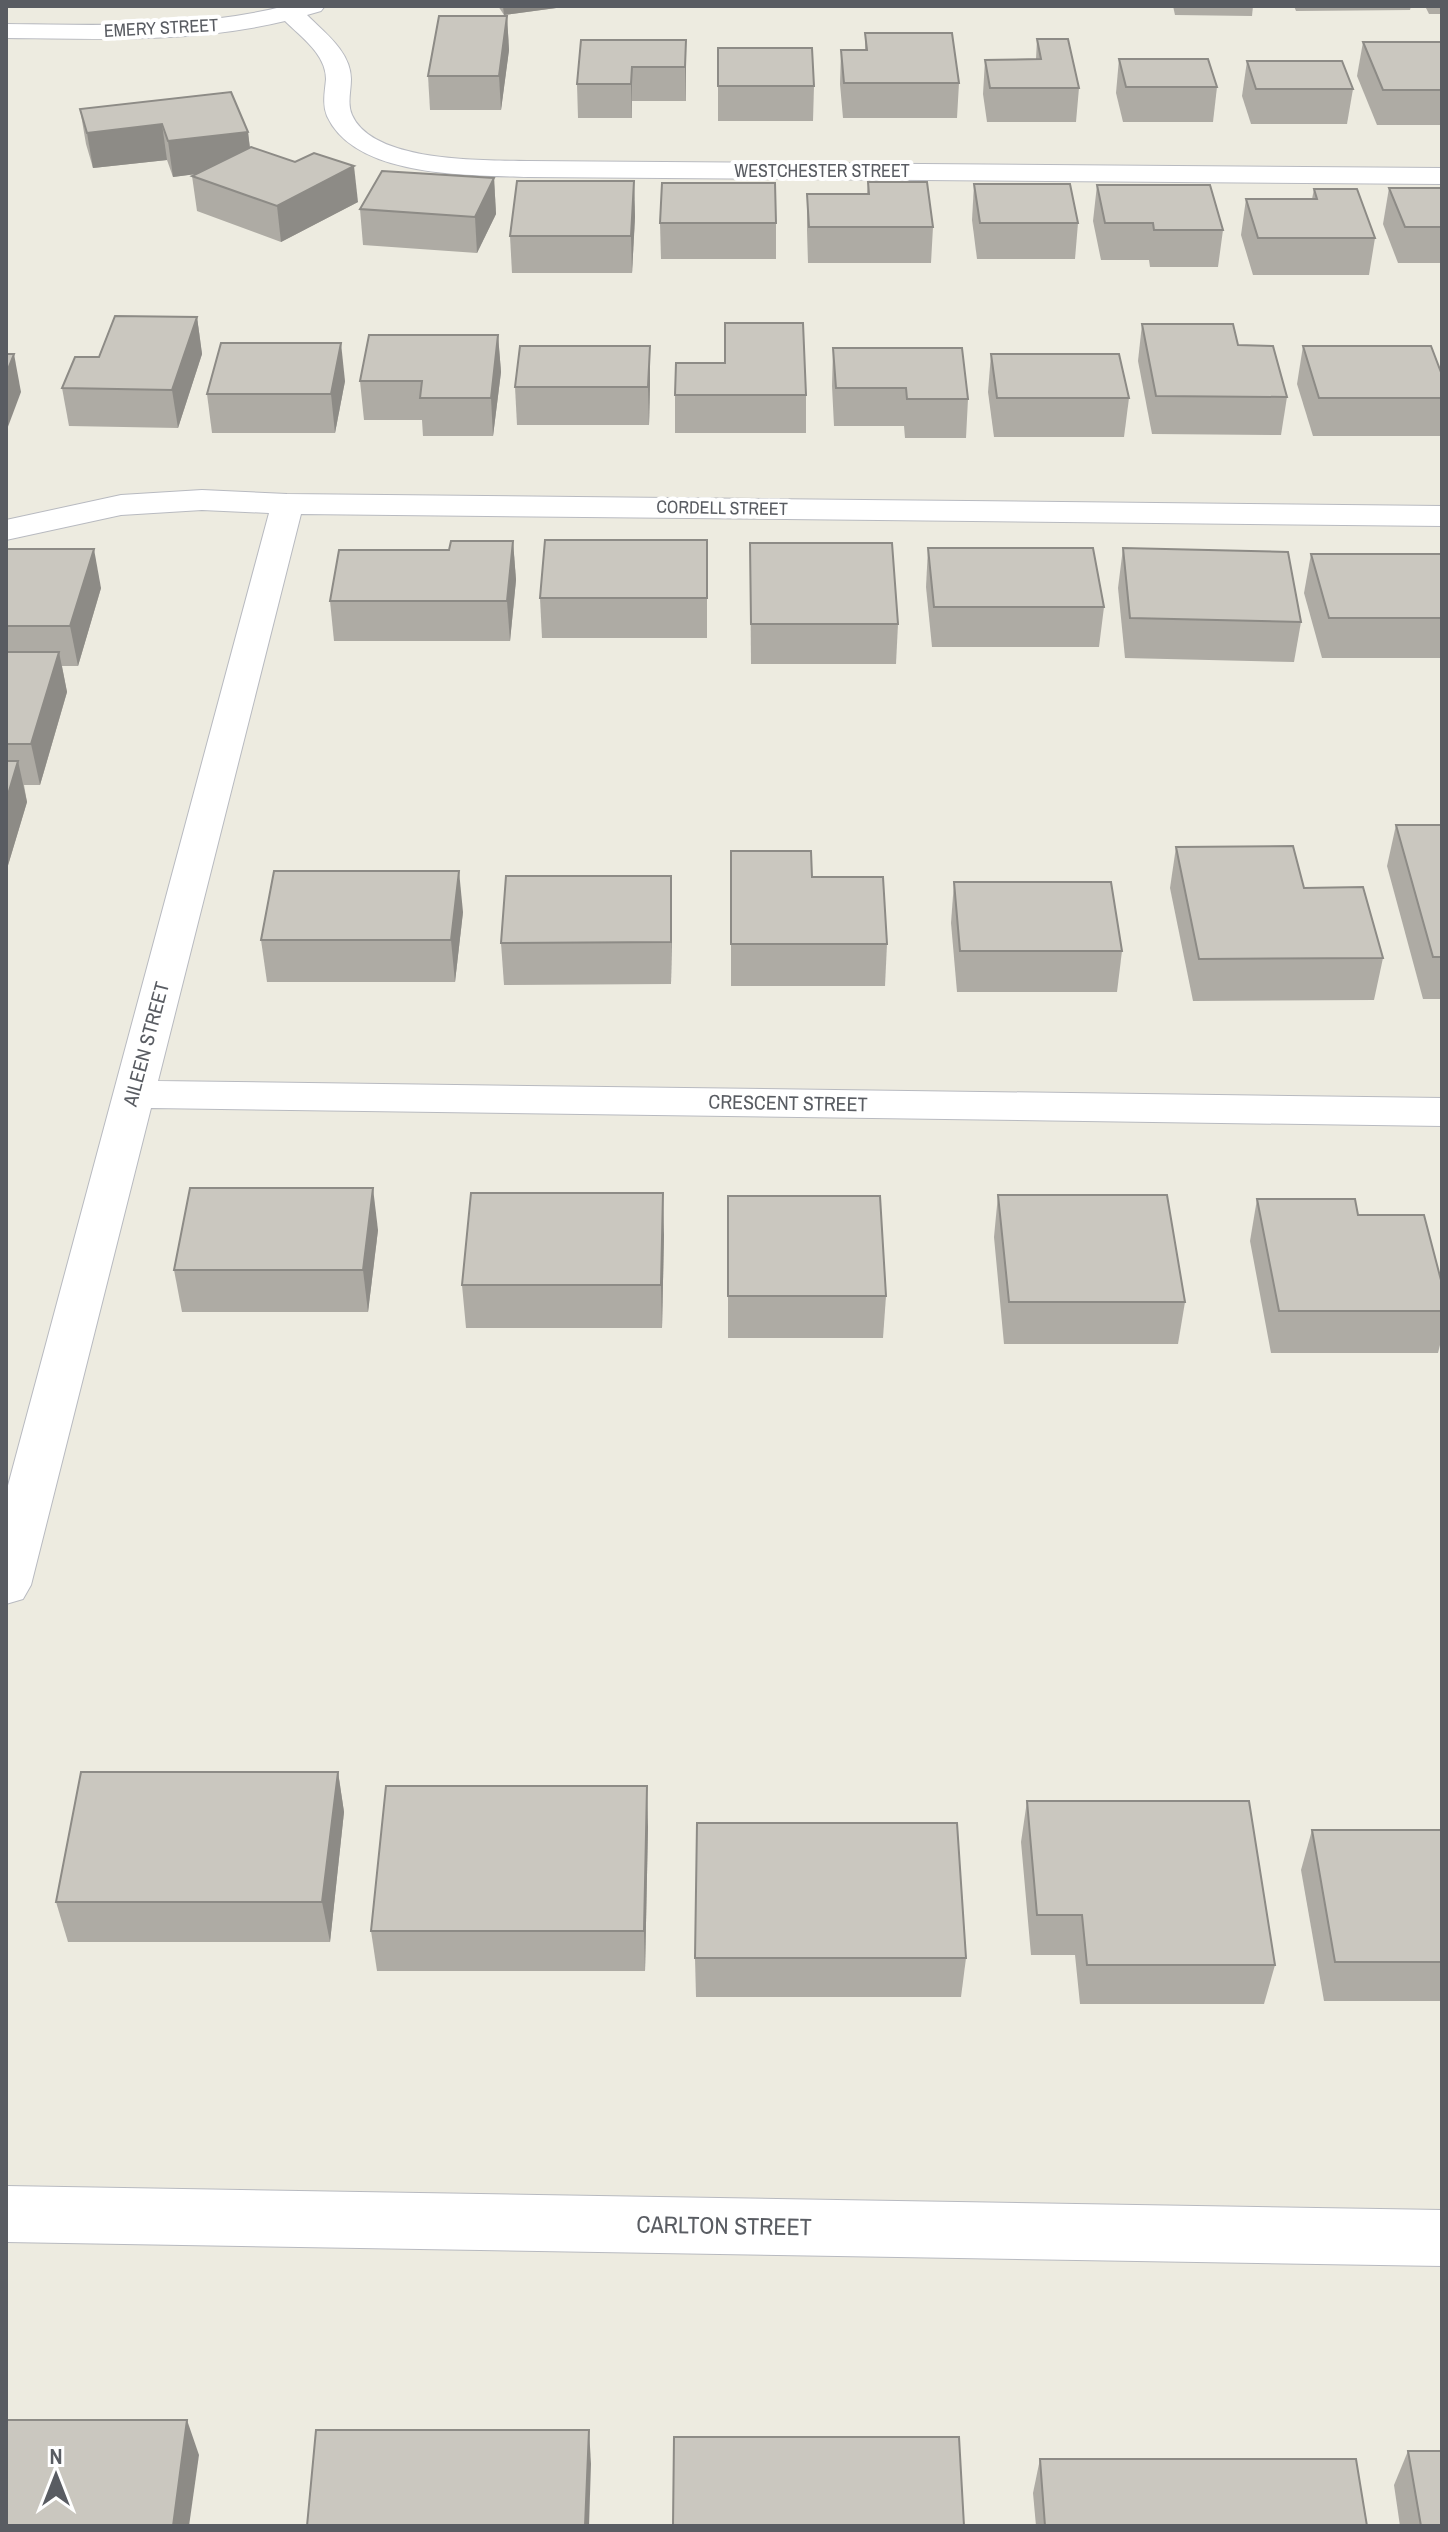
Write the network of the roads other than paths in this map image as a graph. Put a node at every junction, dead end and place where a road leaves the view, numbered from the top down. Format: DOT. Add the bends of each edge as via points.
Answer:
graph roads {
  1 [pos="302,9"];
  2 [pos="6,31"];
  3 [pos="1442,176"];
  4 [pos="287,504"];
  5 [pos="1442,516"];
  6 [pos="6,530"];
  7 [pos="133,1094"];
  8 [pos="1442,1112"];
  9 [pos="6,1585"];
  10 [pos="6,2214"];
  11 [pos="1442,2238"];
  1 -- 2 [label="street, EMERY STREET" via="258,21 145,32"];
  1 -- 3 [label="street, WESTCHESTER STREET" via="336,64 338,114 354,140 440,165"];
  4 -- 5 [label="street, CORDELL STREET"];
  4 -- 6 [label="street, CORDELL STREET" via="202,500 121,505"];
  4 -- 7 [label="street, AILEEN STREET"];
  7 -- 8 [label="street, CRESCENT STREET"];
  7 -- 9 [label="street, AILEEN STREET"];
  10 -- 11 [label="street, CARLTON STREET"];
}
